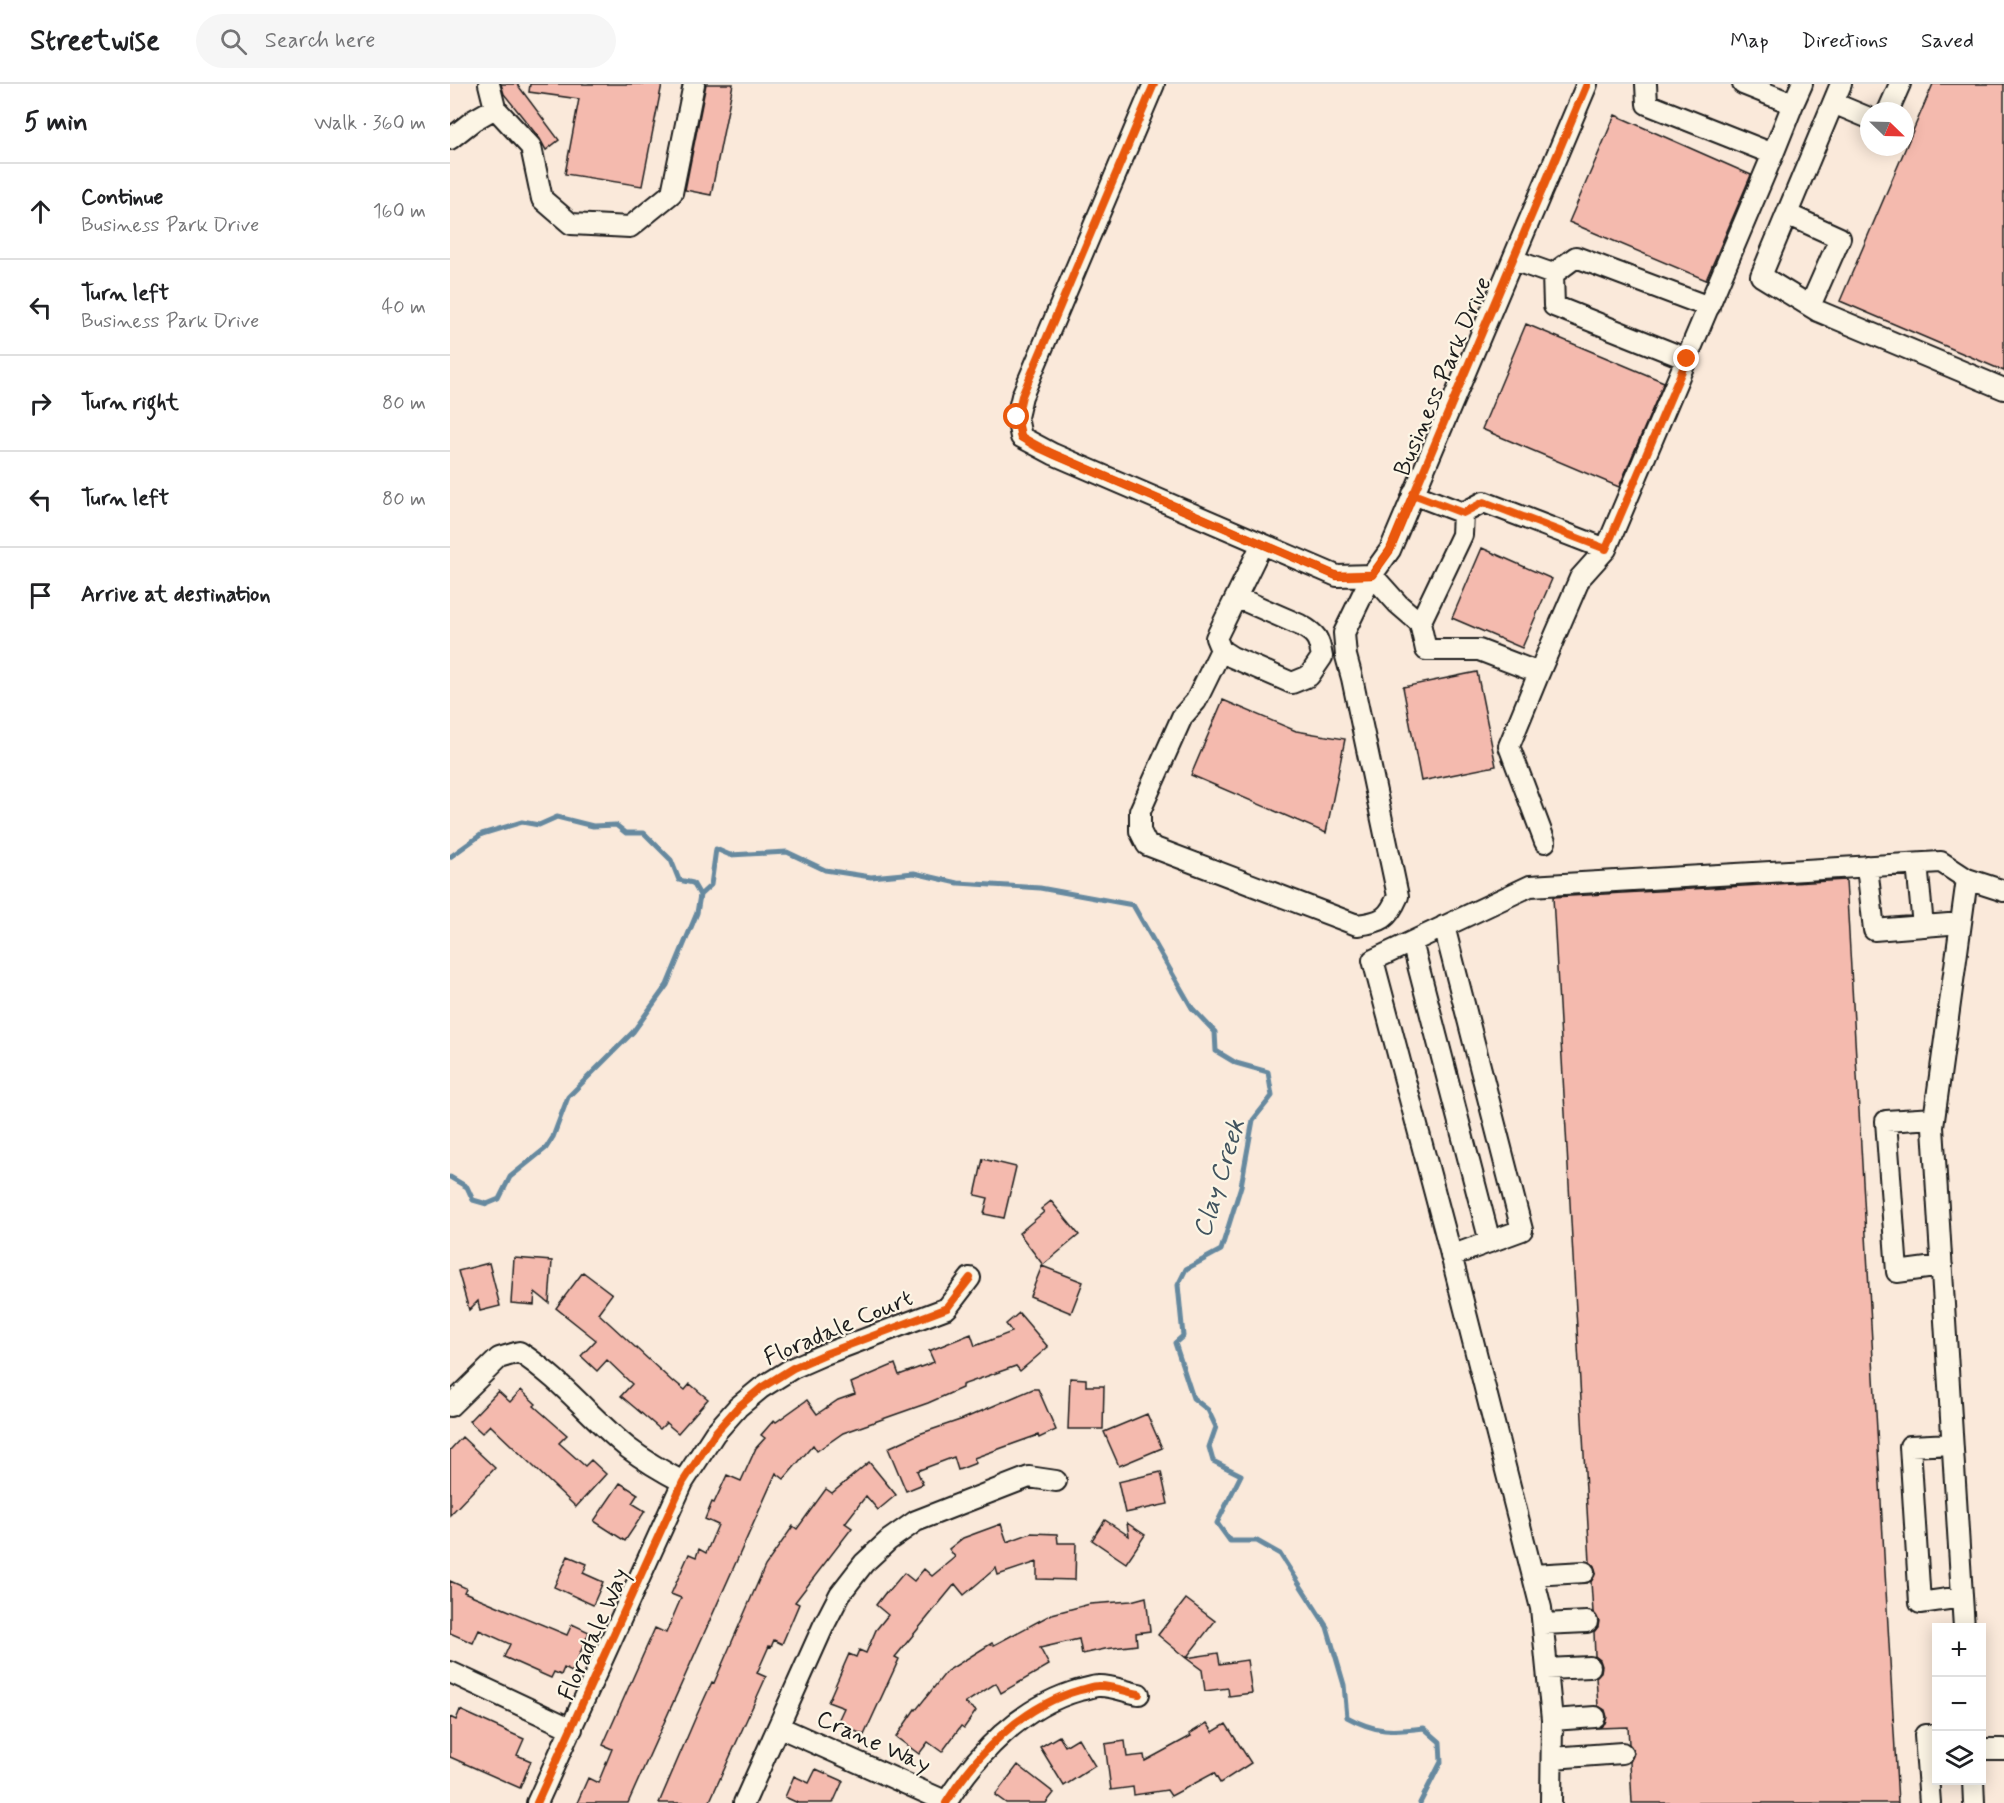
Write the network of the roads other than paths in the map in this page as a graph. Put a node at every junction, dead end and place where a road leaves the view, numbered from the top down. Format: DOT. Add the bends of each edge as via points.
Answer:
graph roads {
  1 [pos="489,84"];
  2 [pos="694,84"];
  3 [pos="1154,84"];
  4 [pos="1587,84"];
  5 [pos="1646,84"];
  6 [pos="1743,84"];
  7 [pos="1802,84"];
  8 [pos="1841,84"];
  9 [pos="1900,84"];
  10 [pos="1892,102"];
  11 [pos="1833,103"];
  12 [pos="1793,104"];
  13 [pos="495,108"];
  14 [pos="1860,114"];
  15 [pos="450,139"];
  16 [pos="1773,154"];
  17 [pos="1787,214"];
  18 [pos="1513,260"];
  19 [pos="1553,274"];
  20 [pos="1810,306"];
  21 [pos="1709,308"];
  22 [pos="1687,359"];
  23 [pos="2004,389"];
  24 [pos="1413,494"];
  25 [pos="1463,513"];
  26 [pos="1262,544"];
  27 [pos="1606,549"];
  28 [pos="1372,575"];
  29 [pos="1236,597"];
  30 [pos="1420,623"];
  31 [pos="1221,650"];
  32 [pos="1346,656"];
  33 [pos="1322,657"];
  34 [pos="1539,672"];
  35 [pos="1545,842"];
  36 [pos="1917,864"];
  37 [pos="1867,867"];
  38 [pos="1967,879"];
  39 [pos="2004,891"];
  40 [pos="1961,923"];
  41 [pos="1444,926"];
  42 [pos="1923,926"];
  43 [pos="1412,942"];
  44 [pos="1934,1118"];
  45 [pos="1490,1242"];
  46 [pos="1452,1256"];
  47 [pos="1942,1266"];
  48 [pos="970,1278"];
  49 [pos="450,1406"];
  50 [pos="1952,1444"];
  51 [pos="1056,1481"];
  52 [pos="683,1482"];
  53 [pos="1584,1572"];
  54 [pos="1533,1575"];
  55 [pos="1962,1597"];
  56 [pos="1587,1622"];
  57 [pos="1964,1623"];
  58 [pos="1543,1624"];
  59 [pos="1590,1667"];
  60 [pos="1547,1669"];
  61 [pos="450,1672"];
  62 [pos="1139,1694"];
  63 [pos="1595,1717"];
  64 [pos="1552,1720"];
  65 [pos="779,1727"];
  66 [pos="572,1729"];
  67 [pos="1932,1735"];
  68 [pos="1986,1749"];
  69 [pos="2004,1749"];
  70 [pos="1622,1753"];
  71 [pos="1552,1758"];
  72 [pos="1973,1785"];
  73 [pos="947,1802"];
  74 [pos="537,1803"];
  75 [pos="744,1803"];
  76 [pos="1551,1803"];
  77 [pos="1930,1803"];
  78 [pos="1974,1803"];
  1 -- 13 [label="street"];
  2 -- 13 [label="street" via="672,193 630,227 571,224 542,199 531,147"];
  3 -- 26 [label="street" via="1022,396 1017,417 1021,437"];
  4 -- 18 [label="street, Business Park Drive"];
  5 -- 16 [label="street" via="1647,104"];
  6 -- 12 [label="street"];
  7 -- 12 [label="street"];
  8 -- 11 [label="street"];
  9 -- 10 [label="street"];
  11 -- 14 [label="street"];
  11 -- 17 [label="street"];
  12 -- 16 [label="street"];
  13 -- 15 [label="street"];
  16 -- 21 [label="street"];
  17 -- 20 [label="street" via="1761,276"];
  17 -- 20 [label="street" via="1840,238"];
  18 -- 19 [label="street"];
  18 -- 24 [label="street, Business Park Drive"];
  19 -- 21 [label="street" via="1576,257"];
  19 -- 22 [label="street" via="1554,306"];
  20 -- 23 [label="street"];
  21 -- 22 [label="street"];
  22 -- 27 [label="street"];
  24 -- 25 [label="street"];
  24 -- 28 [label="street, Business Park Drive" via="1390,550"];
  25 -- 27 [label="street" via="1484,502"];
  25 -- 30 [label="street" via="1462,535"];
  26 -- 28 [label="street" via="1337,576"];
  26 -- 29 [label="street"];
  27 -- 34 [label="street" via="1580,578"];
  28 -- 30 [label="street"];
  28 -- 32 [label="street, Business Park Drive" via="1344,633"];
  29 -- 31 [label="street" via="1216,638"];
  29 -- 33 [label="street" via="1310,630 1319,640"];
  30 -- 34 [label="street" via="1426,650 1479,650"];
  31 -- 32 [label="street, Business Park Drive" via="1196,701 1178,725 1140,811 1140,831 1147,845 1357,925 1376,923 1390,913 1398,896"];
  31 -- 33 [label="street" via="1292,683 1310,676"];
  32 -- 33 [label="street"];
  34 -- 35 [label="street" via="1509,746"];
  36 -- 37 [label="street"];
  36 -- 38 [label="street" via="1941,862"];
  36 -- 42 [label="street"];
  37 -- 41 [label="street" via="1530,886"];
  37 -- 42 [label="street" via="1874,930"];
  38 -- 39 [label="street"];
  38 -- 40 [label="street"];
  40 -- 42 [label="street"];
  40 -- 44 [label="street"];
  41 -- 43 [label="street"];
  41 -- 45 [label="street" via="1522,1230"];
  43 -- 45 [label="street"];
  43 -- 46 [label="street" via="1373,960"];
  44 -- 47 [label="street"];
  44 -- 47 [label="street" via="1886,1121 1897,1272"];
  45 -- 46 [label="street"];
  46 -- 54 [label="street"];
  47 -- 50 [label="street"];
  48 -- 52 [label="street, Floradale Court" via="947,1308 825,1354 761,1388 716,1433"];
  49 -- 52 [label="street" via="499,1358 519,1352 539,1365 628,1448"];
  50 -- 55 [label="street"];
  50 -- 55 [label="street" via="1910,1446 1918,1580 1920,1603"];
  51 -- 65 [label="street" via="1029,1477 916,1521 889,1540 864,1563 840,1594"];
  52 -- 66 [label="street, Floradale Way"];
  53 -- 54 [label="street"];
  54 -- 58 [label="street"];
  55 -- 57 [label="street"];
  56 -- 58 [label="street"];
  58 -- 60 [label="street"];
  59 -- 60 [label="street"];
  60 -- 64 [label="street"];
  61 -- 66 [label="street"];
  62 -- 73 [label="street" via="1098,1686 1037,1708 989,1747"];
  63 -- 64 [label="street"];
  64 -- 71 [label="street"];
  65 -- 73 [label="street, Crane Way"];
  65 -- 75 [label="street"];
  66 -- 74 [label="street, Floradale Way"];
  67 -- 77 [label="street" via="1925,1735"];
  68 -- 69 [label="street"];
  70 -- 71 [label="street"];
  71 -- 76 [label="street"];
  72 -- 78 [label="street"];
}
